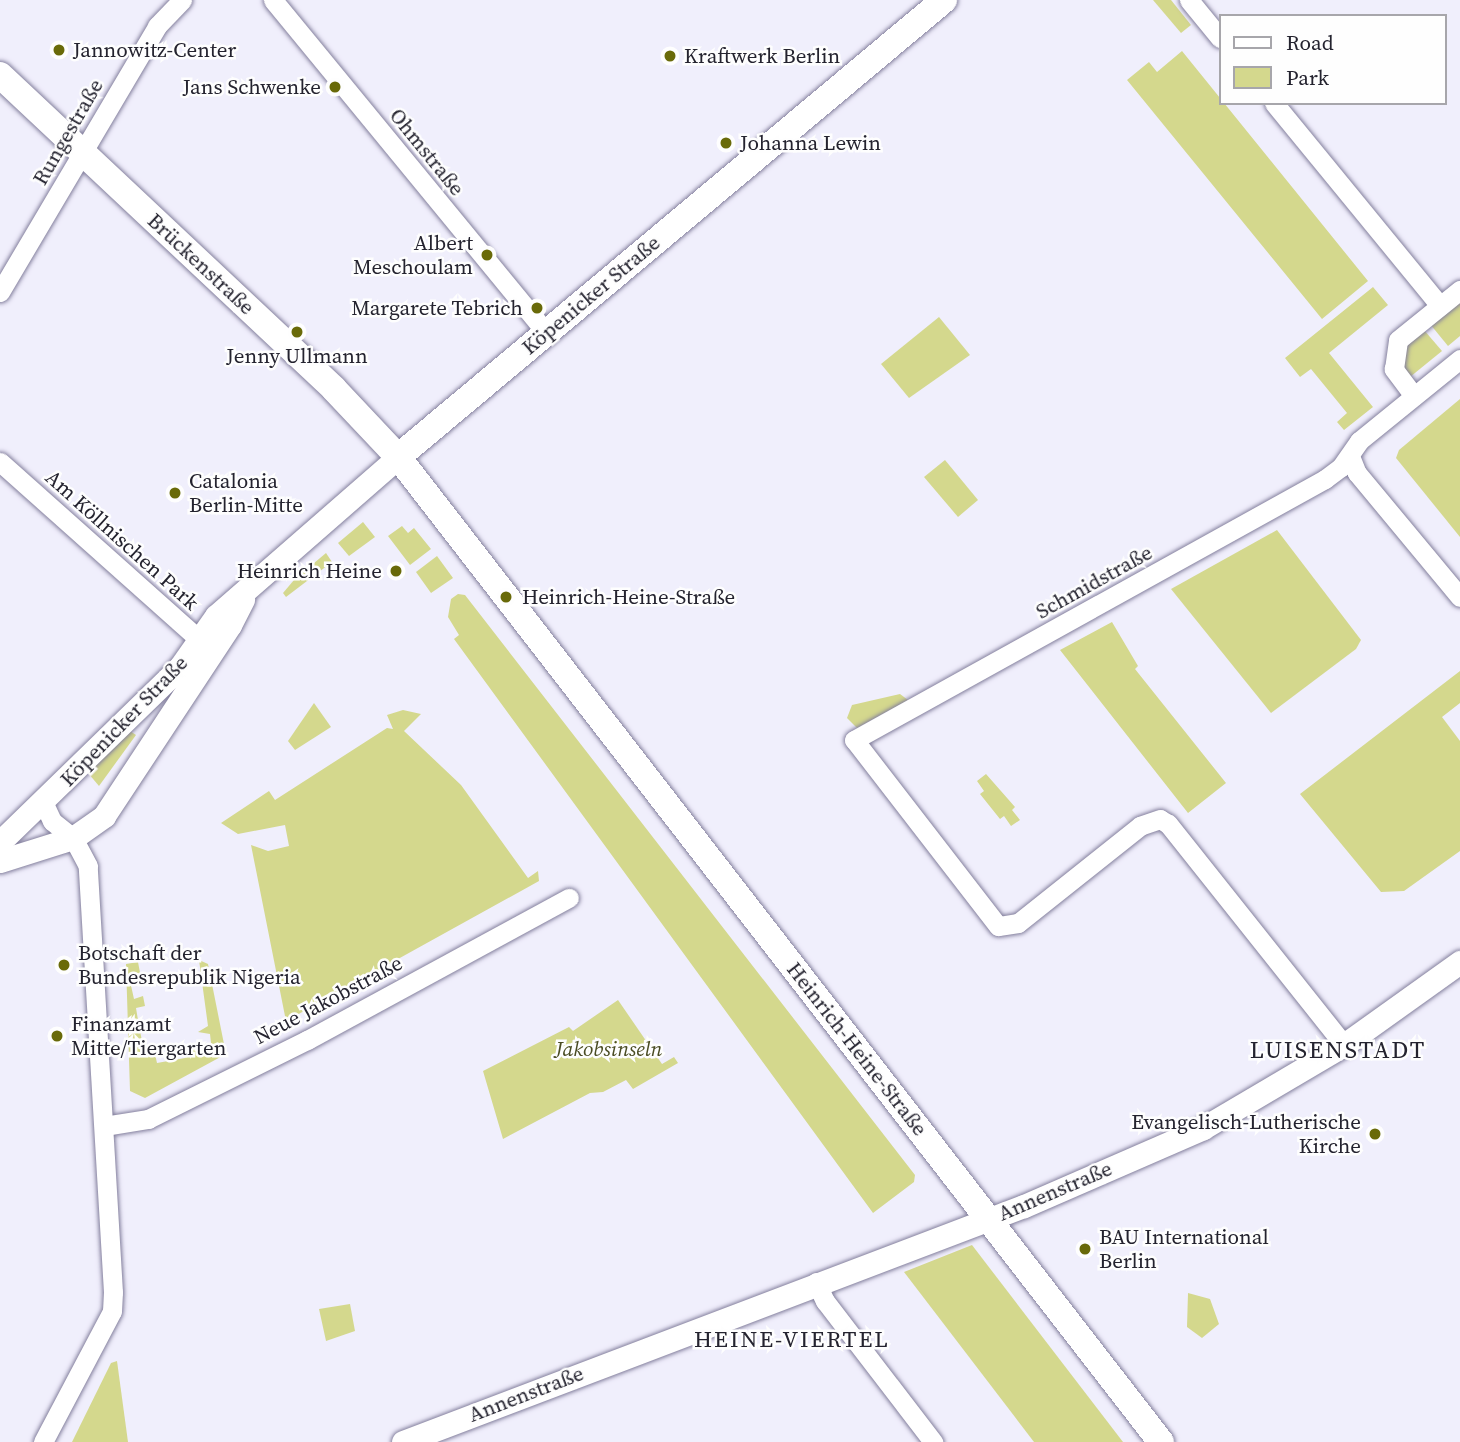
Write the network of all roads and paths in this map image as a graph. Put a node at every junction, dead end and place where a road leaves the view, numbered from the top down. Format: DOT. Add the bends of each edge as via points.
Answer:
graph roads {
  1 [pos="182,0"];
  2 [pos="273,0"];
  3 [pos="944,0"];
  4 [pos="1189,0"];
  5 [pos="1218,36"];
  6 [pos="0,75"];
  7 [pos="1276,105"];
  8 [pos="82,153"];
  9 [pos="1460,290"];
  10 [pos="0,292"];
  11 [pos="1440,306"];
  12 [pos="546,332"];
  13 [pos="1460,359"];
  14 [pos="1414,396"];
  15 [pos="1350,456"];
  16 [pos="398,457"];
  17 [pos="0,462"];
  18 [pos="1460,597"];
  19 [pos="206,646"];
  20 [pos="44,804"];
  21 [pos="73,838"];
  22 [pos="0,842"];
  23 [pos="0,861"];
  24 [pos="569,898"];
  25 [pos="1460,962"];
  26 [pos="1345,1045"];
  27 [pos="104,1126"];
  28 [pos="989,1219"];
  29 [pos="816,1282"];
  30 [pos="43,1442"];
  31 [pos="403,1442"];
  32 [pos="933,1442"];
  33 [pos="1161,1442"];
  1 -- 8 [label="street, Rungestraße" via="157,26"];
  2 -- 12 [label="street, Ohmstraße"];
  3 -- 12 [label="main road, Köpenicker Straße"];
  4 -- 5 [label="street"];
  6 -- 8 [label="main road, Brückenstraße"];
  7 -- 11 [label="street"];
  8 -- 10 [label="street, Rungestraße"];
  8 -- 16 [label="main road, Brückenstraße" via="334,389"];
  9 -- 11 [label="street"];
  11 -- 14 [label="street" via="1398,340 1394,369"];
  12 -- 16 [label="main road, Köpenicker Straße"];
  13 -- 14 [label="street, Schmidstraße"];
  14 -- 15 [label="street, Schmidstraße" via="1359,441"];
  15 -- 18 [label="street" via="1357,473"];
  15 -- 26 [label="street, Schmidstraße" via="1300,494 854,740 999,926 1018,922 1140,826 1160,820 1176,832"];
  16 -- 19 [label="street, Köpenicker Straße" via="216,616"];
  16 -- 28 [label="main road, Heinrich-Heine-Straße"];
  17 -- 19 [label="street, Am Köllnischen Park"];
  19 -- 20 [label="street, Köpenicker Straße"];
  19 -- 21 [label="street, Köpenicker Straße" via="104,816"];
  20 -- 21 [label="street" via="52,821"];
  20 -- 22 [label="street, Köpenicker Straße"];
  21 -- 23 [label="street, Köpenicker Straße"];
  21 -- 27 [label="street" via="88,866"];
  24 -- 27 [label="street, Neue Jakobstraße" via="307,1040 148,1118"];
  25 -- 26 [label="street, Annenstraße"];
  26 -- 28 [label="street, Annenstraße" via="1203,1128"];
  27 -- 30 [label="street" via="112,1311"];
  28 -- 29 [label="street, Annenstraße"];
  28 -- 33 [label="main road, Heinrich-Heine-Straße"];
  29 -- 31 [label="street, Annenstraße"];
  29 -- 32 [label="street" via="825,1301"];
}
